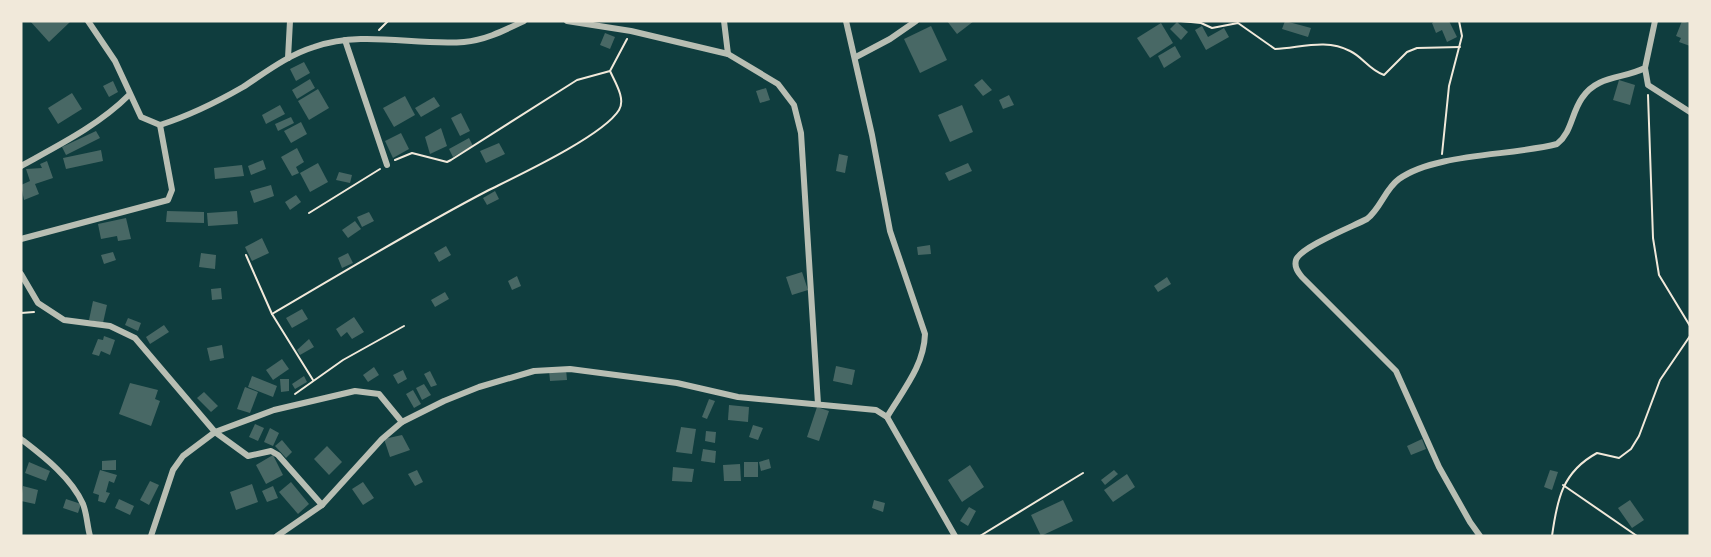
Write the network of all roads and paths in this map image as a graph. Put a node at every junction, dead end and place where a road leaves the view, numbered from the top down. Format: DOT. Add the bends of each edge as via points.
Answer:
graph roads {
  1 [pos="88,21"];
  2 [pos="290,21"];
  3 [pos="524,21"];
  4 [pos="567,21"];
  5 [pos="724,21"];
  6 [pos="846,21"];
  7 [pos="916,21"];
  8 [pos="1459,21"];
  9 [pos="1655,21"];
  10 [pos="1183,22"];
  11 [pos="1233,22"];
  12 [pos="631,31"];
  13 [pos="345,40"];
  14 [pos="1460,46"];
  15 [pos="728,54"];
  16 [pos="856,57"];
  17 [pos="288,58"];
  18 [pos="1645,68"];
  19 [pos="610,71"];
  20 [pos="1647,85"];
  21 [pos="129,95"];
  22 [pos="1690,112"];
  23 [pos="160,125"];
  24 [pos="1442,163"];
  25 [pos="387,165"];
  26 [pos="21,166"];
  27 [pos="309,213"];
  28 [pos="21,238"];
  29 [pos="246,255"];
  30 [pos="21,274"];
  31 [pos="272,314"];
  32 [pos="1690,326"];
  33 [pos="404,327"];
  34 [pos="1690,336"];
  35 [pos="313,380"];
  36 [pos="293,395"];
  37 [pos="818,404"];
  38 [pos="886,417"];
  39 [pos="402,422"];
  40 [pos="215,432"];
  41 [pos="21,439"];
  42 [pos="1083,473"];
  43 [pos="1563,485"];
  44 [pos="322,505"];
  45 [pos="90,536"];
  46 [pos="151,536"];
  47 [pos="277,536"];
  48 [pos="955,536"];
  49 [pos="980,536"];
  50 [pos="1480,536"];
  51 [pos="1552,536"];
  52 [pos="1637,536"];
  1 -- 21 [label="street" via="115,61"];
  2 -- 17 [label="street"];
  3 -- 13 [label="street" via="485,38 464,42"];
  4 -- 12 [label="street"];
  5 -- 15 [label="street"];
  6 -- 16 [label="street"];
  7 -- 16 [label="street"];
  8 -- 14 [label="path"];
  9 -- 18 [label="street"];
  10 -- 11 [label="path" via="1212,27"];
  11 -- 14 [label="path" via="1275,49 1308,44 1338,46 1352,51 1369,68 1384,75 1407,52 1417,48"];
  12 -- 15 [label="street"];
  12 -- 19 [label="path"];
  13 -- 17 [label="street"];
  13 -- 25 [label="street"];
  14 -- 24 [label="path" via="1449,86"];
  15 -- 37 [label="street" via="778,84 794,105 801,134"];
  16 -- 38 [label="street" via="890,231 926,334 918,367"];
  17 -- 23 [label="street" via="220,99"];
  18 -- 20 [label="street"];
  18 -- 24 [label="street" via="1609,77 1590,89 1582,97 1565,138 1557,144"];
  19 -- 25 [label="path" via="577,80 452,160 412,153"];
  19 -- 31 [label="path" via="622,99 619,111 607,122 542,165 487,191"];
  20 -- 22 [label="street"];
  20 -- 32 [label="path" via="1653,238 1659,275"];
  21 -- 23 [label="street" via="141,117"];
  21 -- 26 [label="street" via="115,109"];
  23 -- 28 [label="street" via="172,190 168,200"];
  24 -- 50 [label="street" via="1398,179 1376,212 1304,251 1296,268 1396,371 1439,467"];
  25 -- 27 [label="path"];
  29 -- 31 [label="path"];
  30 -- 40 [label="street" via="38,303 64,320 110,326 135,338"];
  31 -- 35 [label="path"];
  33 -- 35 [label="path"];
  34 -- 43 [label="path" via="1660,380 1631,449 1619,458 1602,452 1588,458"];
  35 -- 36 [label="path"];
  37 -- 38 [label="street" via="876,411"];
  37 -- 39 [label="street" via="771,401 667,382 550,369 479,387"];
  38 -- 48 [label="street"];
  39 -- 40 [label="street" via="379,394 355,391 274,410"];
  39 -- 44 [label="street"];
  40 -- 44 [label="street" via="248,456 270,451 278,454"];
  40 -- 46 [label="street" via="183,456 173,470"];
  41 -- 45 [label="street" via="52,465 79,497"];
  42 -- 49 [label="path"];
  43 -- 51 [label="path"];
  43 -- 52 [label="path"];
  44 -- 47 [label="street"];
}
